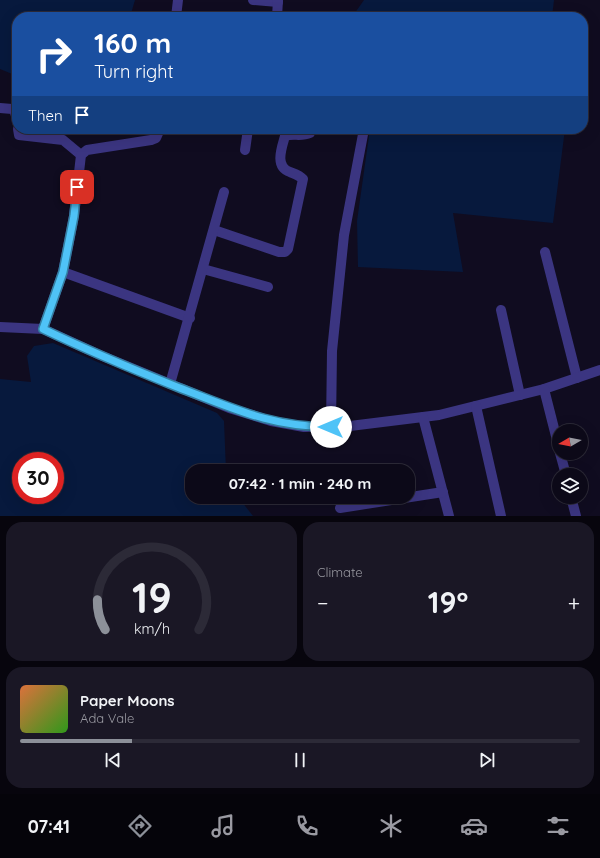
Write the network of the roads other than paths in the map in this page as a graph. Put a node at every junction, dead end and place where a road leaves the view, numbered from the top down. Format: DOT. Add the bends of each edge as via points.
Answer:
graph roads {
  1 [pos="178,0"];
  2 [pos="253,0"];
  3 [pos="278,1"];
  4 [pos="177,12"];
  5 [pos="277,12"];
  6 [pos="0,108"];
  7 [pos="12,109"];
  8 [pos="19,134"];
  9 [pos="158,134"];
  10 [pos="247,134"];
  11 [pos="290,134"];
  12 [pos="290,134"];
  13 [pos="308,134"];
  14 [pos="363,134"];
  15 [pos="245,150"];
  16 [pos="81,155"];
  17 [pos="224,192"];
  18 [pos="214,230"];
  19 [pos="545,252"];
  20 [pos="203,269"];
  21 [pos="63,272"];
  22 [pos="268,287"];
  23 [pos="501,310"];
  24 [pos="190,318"];
  25 [pos="0,326"];
  26 [pos="43,329"];
  27 [pos="600,370"];
  28 [pos="577,378"];
  29 [pos="170,384"];
  30 [pos="544,389"];
  31 [pos="520,395"];
  32 [pos="476,406"];
  33 [pos="423,417"];
  34 [pos="553,424"];
  35 [pos="331,427"];
  36 [pos="443,492"];
  37 [pos="573,504"];
  38 [pos="340,508"];
  39 [pos="449,516"];
  40 [pos="501,516"];
  41 [pos="576,516"];
  1 -- 4 [label="street"];
  2 -- 3 [label="street"];
  3 -- 5 [label="street"];
  6 -- 7 [label="street"];
  8 -- 16 [label="street" via="63,140"];
  9 -- 16 [label="street" via="151,140 87,150"];
  10 -- 15 [label="street"];
  11 -- 18 [label="street" via="285,136 283,142 281,164 284,169 300,175 303,179 288,249 279,252"];
  12 -- 13 [label="street"];
  14 -- 35 [label="street" via="344,235 332,351"];
  16 -- 21 [label="street" via="74,216"];
  17 -- 18 [label="street"];
  18 -- 20 [label="street"];
  19 -- 28 [label="street"];
  20 -- 22 [label="street"];
  20 -- 24 [label="street"];
  21 -- 24 [label="street"];
  21 -- 26 [label="street"];
  23 -- 31 [label="street"];
  24 -- 29 [label="street"];
  25 -- 26 [label="street"];
  26 -- 29 [label="street"];
  27 -- 28 [label="street"];
  28 -- 30 [label="street"];
  29 -- 35 [label="street" via="229,408 272,421 304,427"];
  30 -- 31 [label="street"];
  30 -- 34 [label="street"];
  31 -- 32 [label="street"];
  32 -- 33 [label="street"];
  32 -- 40 [label="street"];
  33 -- 35 [label="street"];
  33 -- 36 [label="street"];
  36 -- 38 [label="street"];
  36 -- 39 [label="street"];
  37 -- 41 [label="street"];
}
